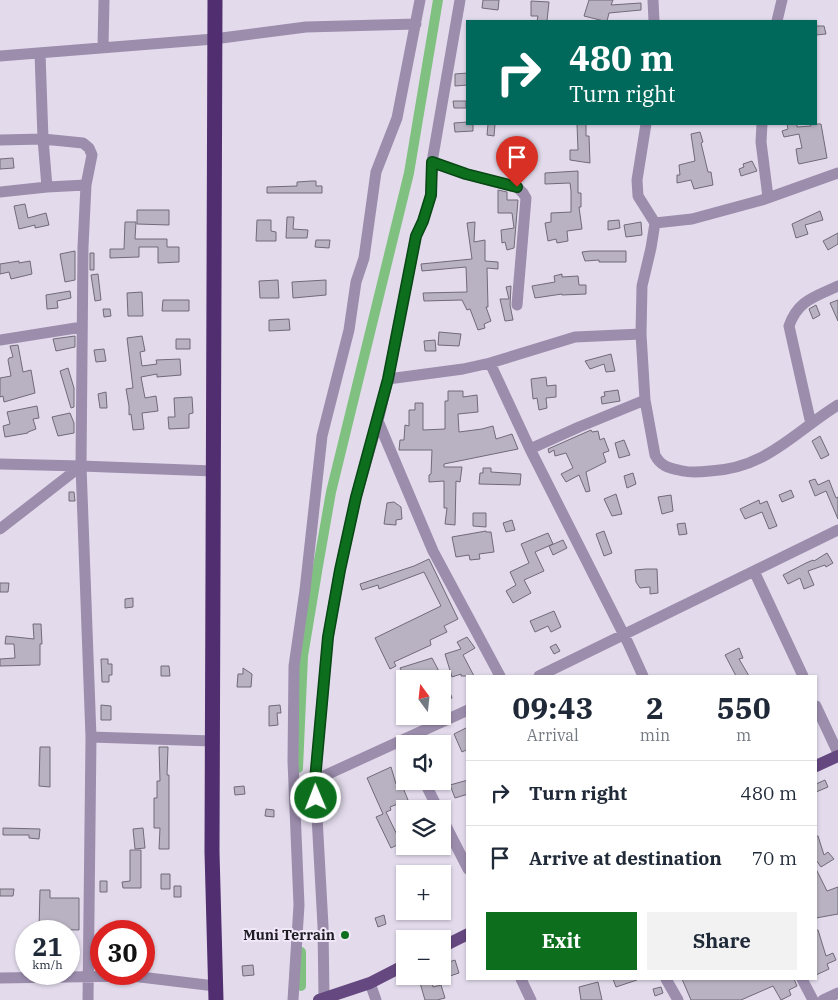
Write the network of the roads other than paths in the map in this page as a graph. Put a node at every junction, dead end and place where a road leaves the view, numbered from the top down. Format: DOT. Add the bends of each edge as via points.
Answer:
graph roads {
  1 [pos="104,0"];
  2 [pos="215,0"];
  3 [pos="420,0"];
  4 [pos="460,0"];
  5 [pos="654,0"];
  6 [pos="782,0"];
  7 [pos="654,20"];
  8 [pos="777,20"];
  9 [pos="416,24"];
  10 [pos="214,39"];
  11 [pos="102,47"];
  12 [pos="40,53"];
  13 [pos="0,56"];
  14 [pos="646,125"];
  15 [pos="762,125"];
  16 [pos="0,140"];
  17 [pos="43,140"];
  18 [pos="432,162"];
  19 [pos="838,173"];
  20 [pos="86,185"];
  21 [pos="47,187"];
  22 [pos="0,192"];
  23 [pos="768,197"];
  24 [pos="656,222"];
  25 [pos="838,286"];
  26 [pos="517,305"];
  27 [pos="82,328"];
  28 [pos="641,334"];
  29 [pos="0,340"];
  30 [pos="490,362"];
  31 [pos="388,379"];
  32 [pos="645,400"];
  33 [pos="838,405"];
  34 [pos="378,421"];
  35 [pos="811,424"];
  36 [pos="530,450"];
  37 [pos="0,464"];
  38 [pos="81,466"];
  39 [pos="213,472"];
  40 [pos="0,529"];
  41 [pos="838,530"];
  42 [pos="754,571"];
  43 [pos="624,635"];
  44 [pos="499,675"];
  45 [pos="541,675"];
  46 [pos="643,675"];
  47 [pos="803,675"];
  48 [pos="817,708"];
  49 [pos="466,711"];
  50 [pos="419,735"];
  51 [pos="91,737"];
  52 [pos="212,741"];
  53 [pos="396,746"];
  54 [pos="838,754"];
  55 [pos="817,765"];
  56 [pos="315,780"];
  57 [pos="451,836"];
  58 [pos="466,865"];
  59 [pos="90,920"];
  60 [pos="466,935"];
  61 [pos="451,942"];
  62 [pos="396,970"];
  63 [pos="90,976"];
  64 [pos="0,978"];
  65 [pos="521,980"];
  66 [pos="667,980"];
  67 [pos="803,980"];
  68 [pos="155,981"];
  69 [pos="370,983"];
  70 [pos="215,993"];
  71 [pos="838,993"];
  72 [pos="322,999"];
  73 [pos="88,1000"];
  74 [pos="293,1000"];
  75 [pos="376,1000"];
  76 [pos="531,1000"];
  77 [pos="678,1000"];
  78 [pos="813,1000"];
  79 [pos="823,1000"];
  1 -- 11 [label="street"];
  2 -- 10 [label="highway"];
  3 -- 9 [label="street"];
  4 -- 18 [label="street"];
  5 -- 7 [label="street"];
  6 -- 8 [label="street"];
  9 -- 10 [label="street" via="306,27"];
  9 -- 74 [label="street" via="397,118 376,172 364,258 322,436 294,666 293,768 299,905"];
  10 -- 11 [label="street"];
  10 -- 39 [label="highway"];
  11 -- 12 [label="street"];
  12 -- 13 [label="street"];
  12 -- 17 [label="street"];
  14 -- 24 [label="street" via="637,180 638,196"];
  15 -- 23 [label="street"];
  16 -- 17 [label="street"];
  17 -- 20 [label="street" via="83,143 89,148 92,156"];
  17 -- 21 [label="street"];
  18 -- 26 [label="street" via="517,187 526,198"];
  18 -- 31 [label="street" via="431,195 416,236"];
  19 -- 23 [label="street"];
  20 -- 21 [label="street"];
  20 -- 27 [label="street"];
  21 -- 22 [label="street"];
  23 -- 24 [label="street" via="692,219"];
  24 -- 28 [label="street" via="642,286"];
  25 -- 35 [label="street" via="806,300 793,314 789,326"];
  27 -- 29 [label="street"];
  27 -- 38 [label="street"];
  28 -- 30 [label="street" via="575,337"];
  28 -- 32 [label="street"];
  30 -- 31 [label="street"];
  30 -- 36 [label="street"];
  31 -- 34 [label="street"];
  32 -- 35 [label="street" via="658,462 691,472 729,470 750,463"];
  32 -- 36 [label="street"];
  33 -- 35 [label="street"];
  34 -- 44 [label="street" via="433,551"];
  34 -- 56 [label="street" via="356,497 328,637"];
  36 -- 43 [label="street"];
  37 -- 38 [label="street"];
  38 -- 39 [label="street"];
  38 -- 40 [label="street"];
  38 -- 51 [label="street"];
  39 -- 52 [label="highway"];
  41 -- 42 [label="street"];
  42 -- 43 [label="street"];
  42 -- 47 [label="street"];
  43 -- 45 [label="street"];
  43 -- 46 [label="street"];
  48 -- 54 [label="street"];
  49 -- 50 [label="street"];
  51 -- 52 [label="street"];
  51 -- 59 [label="street"];
  52 -- 70 [label="highway"];
  53 -- 56 [label="street"];
  54 -- 55 [label="main road"];
  56 -- 72 [label="street" via="323,926"];
  57 -- 58 [label="street"];
  60 -- 61 [label="main road"];
  62 -- 69 [label="main road"];
  63 -- 64 [label="street"];
  63 -- 73 [label="street"];
  65 -- 76 [label="street"];
  66 -- 77 [label="street"];
  67 -- 78 [label="street"];
  68 -- 70 [label="street"];
  69 -- 72 [label="main road"];
  69 -- 75 [label="street"];
  71 -- 79 [label="street"];
}
